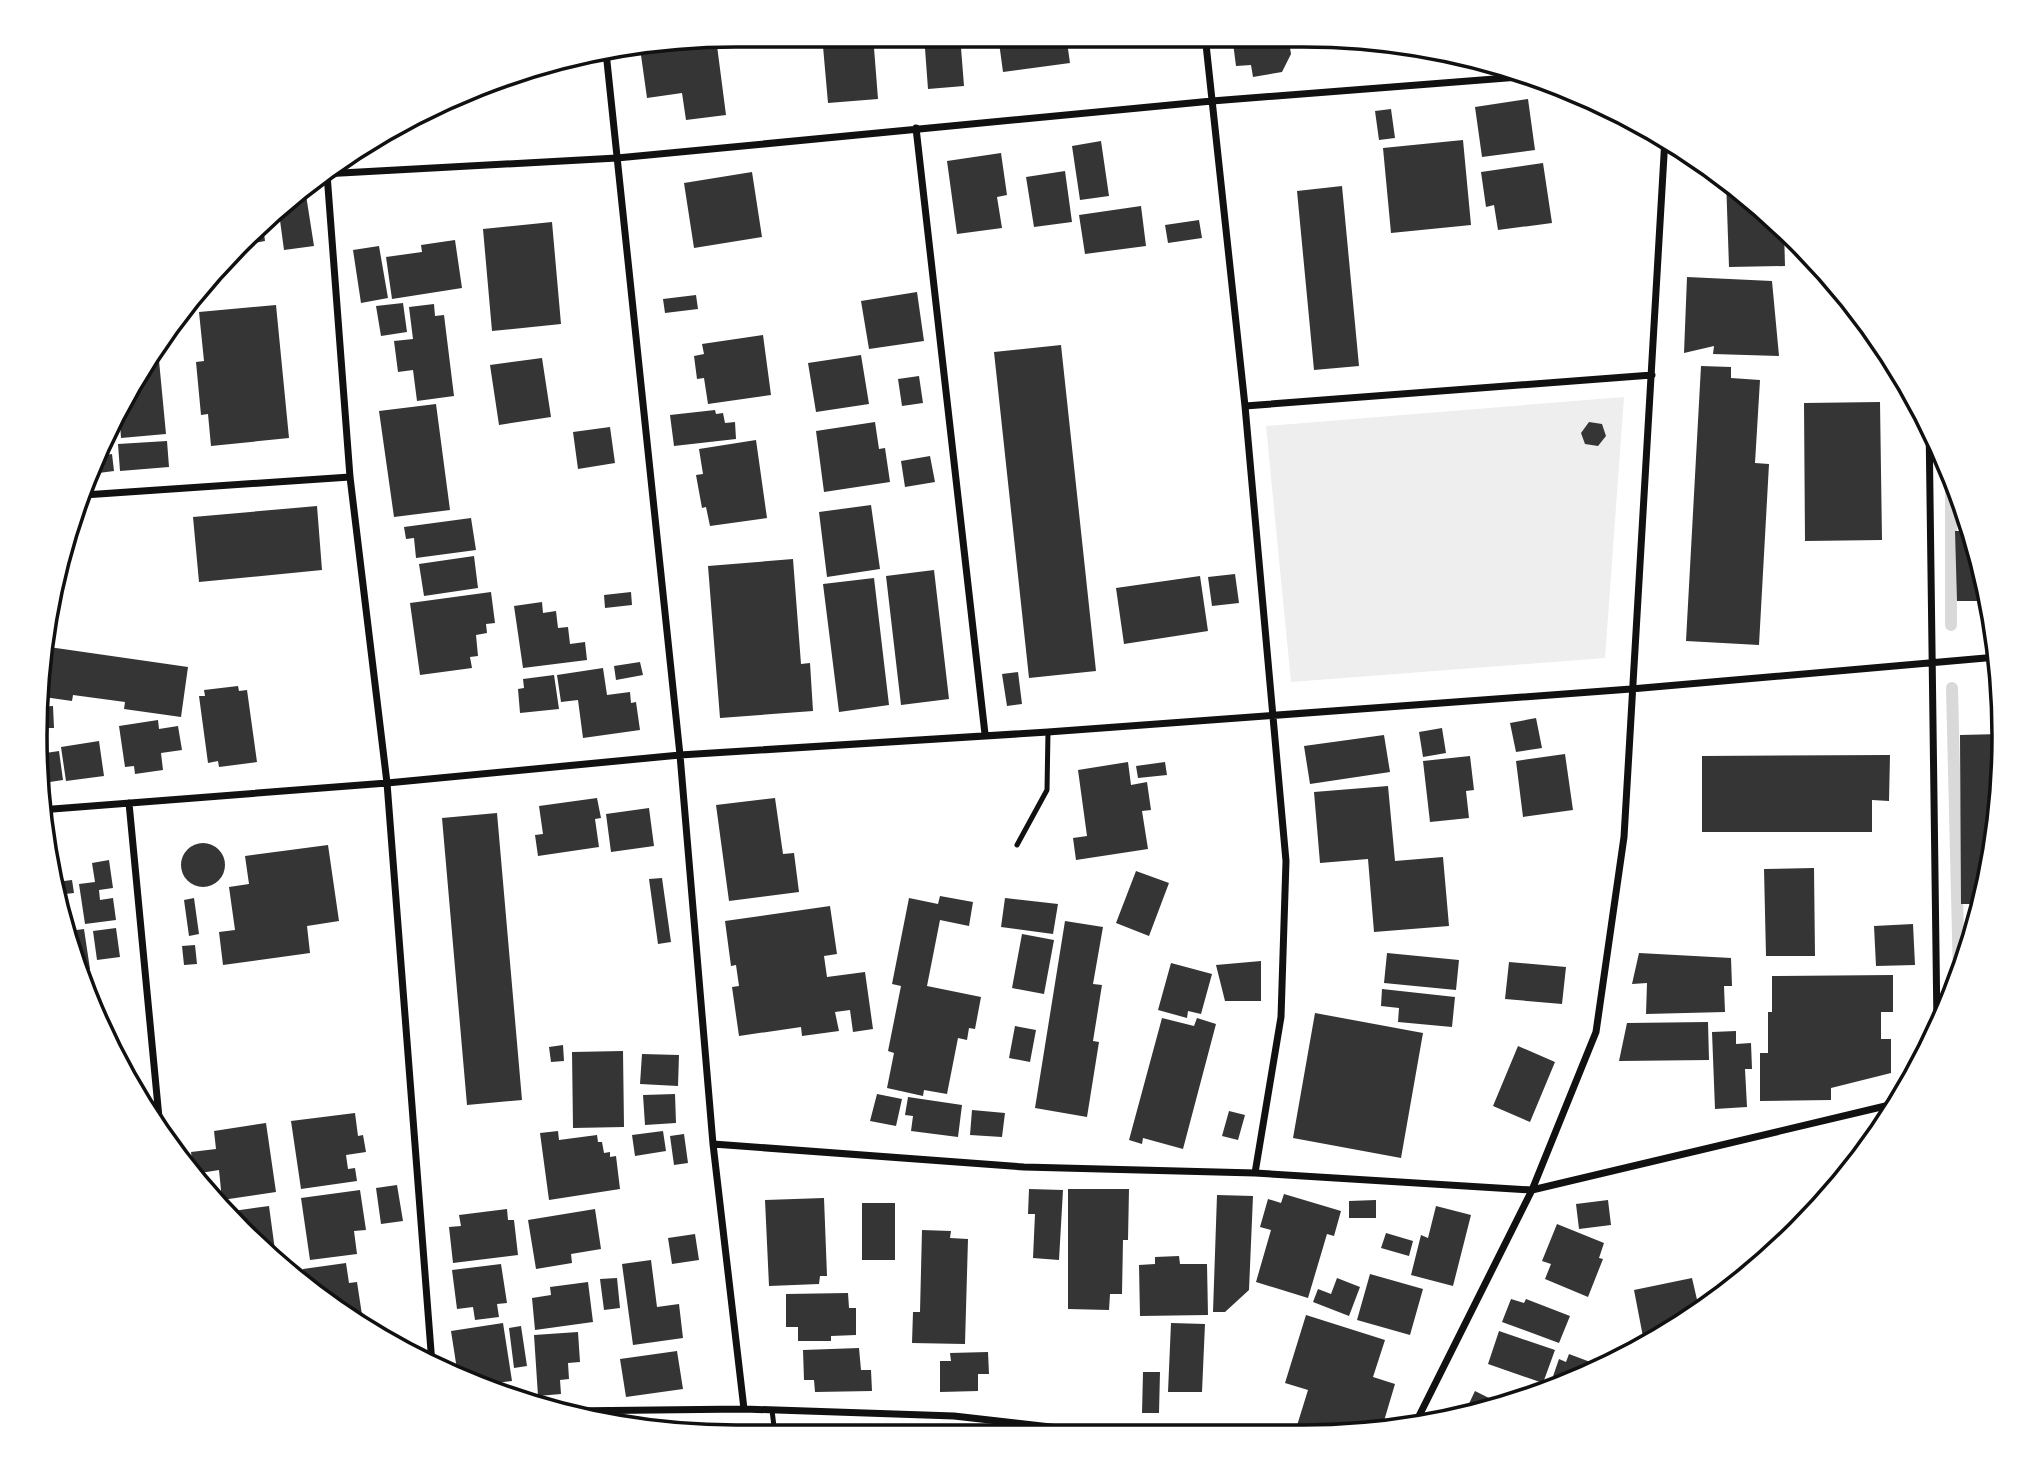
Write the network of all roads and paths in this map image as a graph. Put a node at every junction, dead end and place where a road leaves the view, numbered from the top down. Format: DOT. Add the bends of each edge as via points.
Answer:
graph roads {
  1 [pos="1206,47"];
  2 [pos="607,59"];
  3 [pos="1505,78"];
  4 [pos="1212,101"];
  5 [pos="916,128"];
  6 [pos="1664,150"];
  7 [pos="617,158"];
  8 [pos="339,173"];
  9 [pos="326,183"];
  10 [pos="1652,375"];
  11 [pos="1245,406"];
  12 [pos="1929,450"];
  13 [pos="349,477"];
  14 [pos="92,494"];
  15 [pos="1987,658"];
  16 [pos="1931,662"];
  17 [pos="1631,689"];
  18 [pos="1272,714"];
  19 [pos="1048,732"];
  20 [pos="985,734"];
  21 [pos="680,755"];
  22 [pos="387,783"];
  23 [pos="129,803"];
  24 [pos="51,809"];
  25 [pos="1017,845"];
  26 [pos="1937,1005"];
  27 [pos="1883,1106"];
  28 [pos="158,1110"];
  29 [pos="713,1144"];
  30 [pos="1255,1173"];
  31 [pos="1532,1190"];
  32 [pos="431,1354"];
  33 [pos="744,1409"];
  34 [pos="772,1410"];
  35 [pos="597,1411"];
  36 [pos="1420,1415"];
  37 [pos="774,1425"];
  38 [pos="1033,1425"];
  1 -- 4 [label="street"];
  2 -- 7 [label="street"];
  3 -- 4 [label="street"];
  4 -- 5 [label="street"];
  4 -- 11 [label="street"];
  5 -- 7 [label="street"];
  5 -- 20 [label="street"];
  6 -- 10 [label="street"];
  7 -- 8 [label="street"];
  7 -- 21 [label="street"];
  9 -- 13 [label="street"];
  10 -- 11 [label="street"];
  10 -- 17 [label="street"];
  11 -- 18 [label="street"];
  12 -- 16 [label="street"];
  13 -- 14 [label="street"];
  13 -- 22 [label="street"];
  15 -- 16 [label="street"];
  16 -- 17 [label="street"];
  16 -- 26 [label="street"];
  17 -- 18 [label="street"];
  17 -- 31 [label="street" via="1624,837 1596,1032"];
  18 -- 19 [label="street"];
  18 -- 30 [label="street" via="1286,861 1281,1017"];
  19 -- 20 [label="street"];
  19 -- 25 [label="lane" via="1047,790"];
  20 -- 21 [label="street"];
  21 -- 22 [label="street"];
  21 -- 29 [label="street"];
  22 -- 23 [label="street"];
  22 -- 32 [label="street"];
  23 -- 24 [label="street"];
  23 -- 28 [label="street"];
  27 -- 31 [label="street"];
  29 -- 30 [label="street" via="1024,1167"];
  29 -- 33 [label="street"];
  30 -- 31 [label="street"];
  31 -- 36 [label="street"];
  33 -- 34 [label="street"];
  33 -- 35 [label="street"];
  34 -- 37 [label="lane"];
  34 -- 38 [label="street" via="954,1416"];
}
